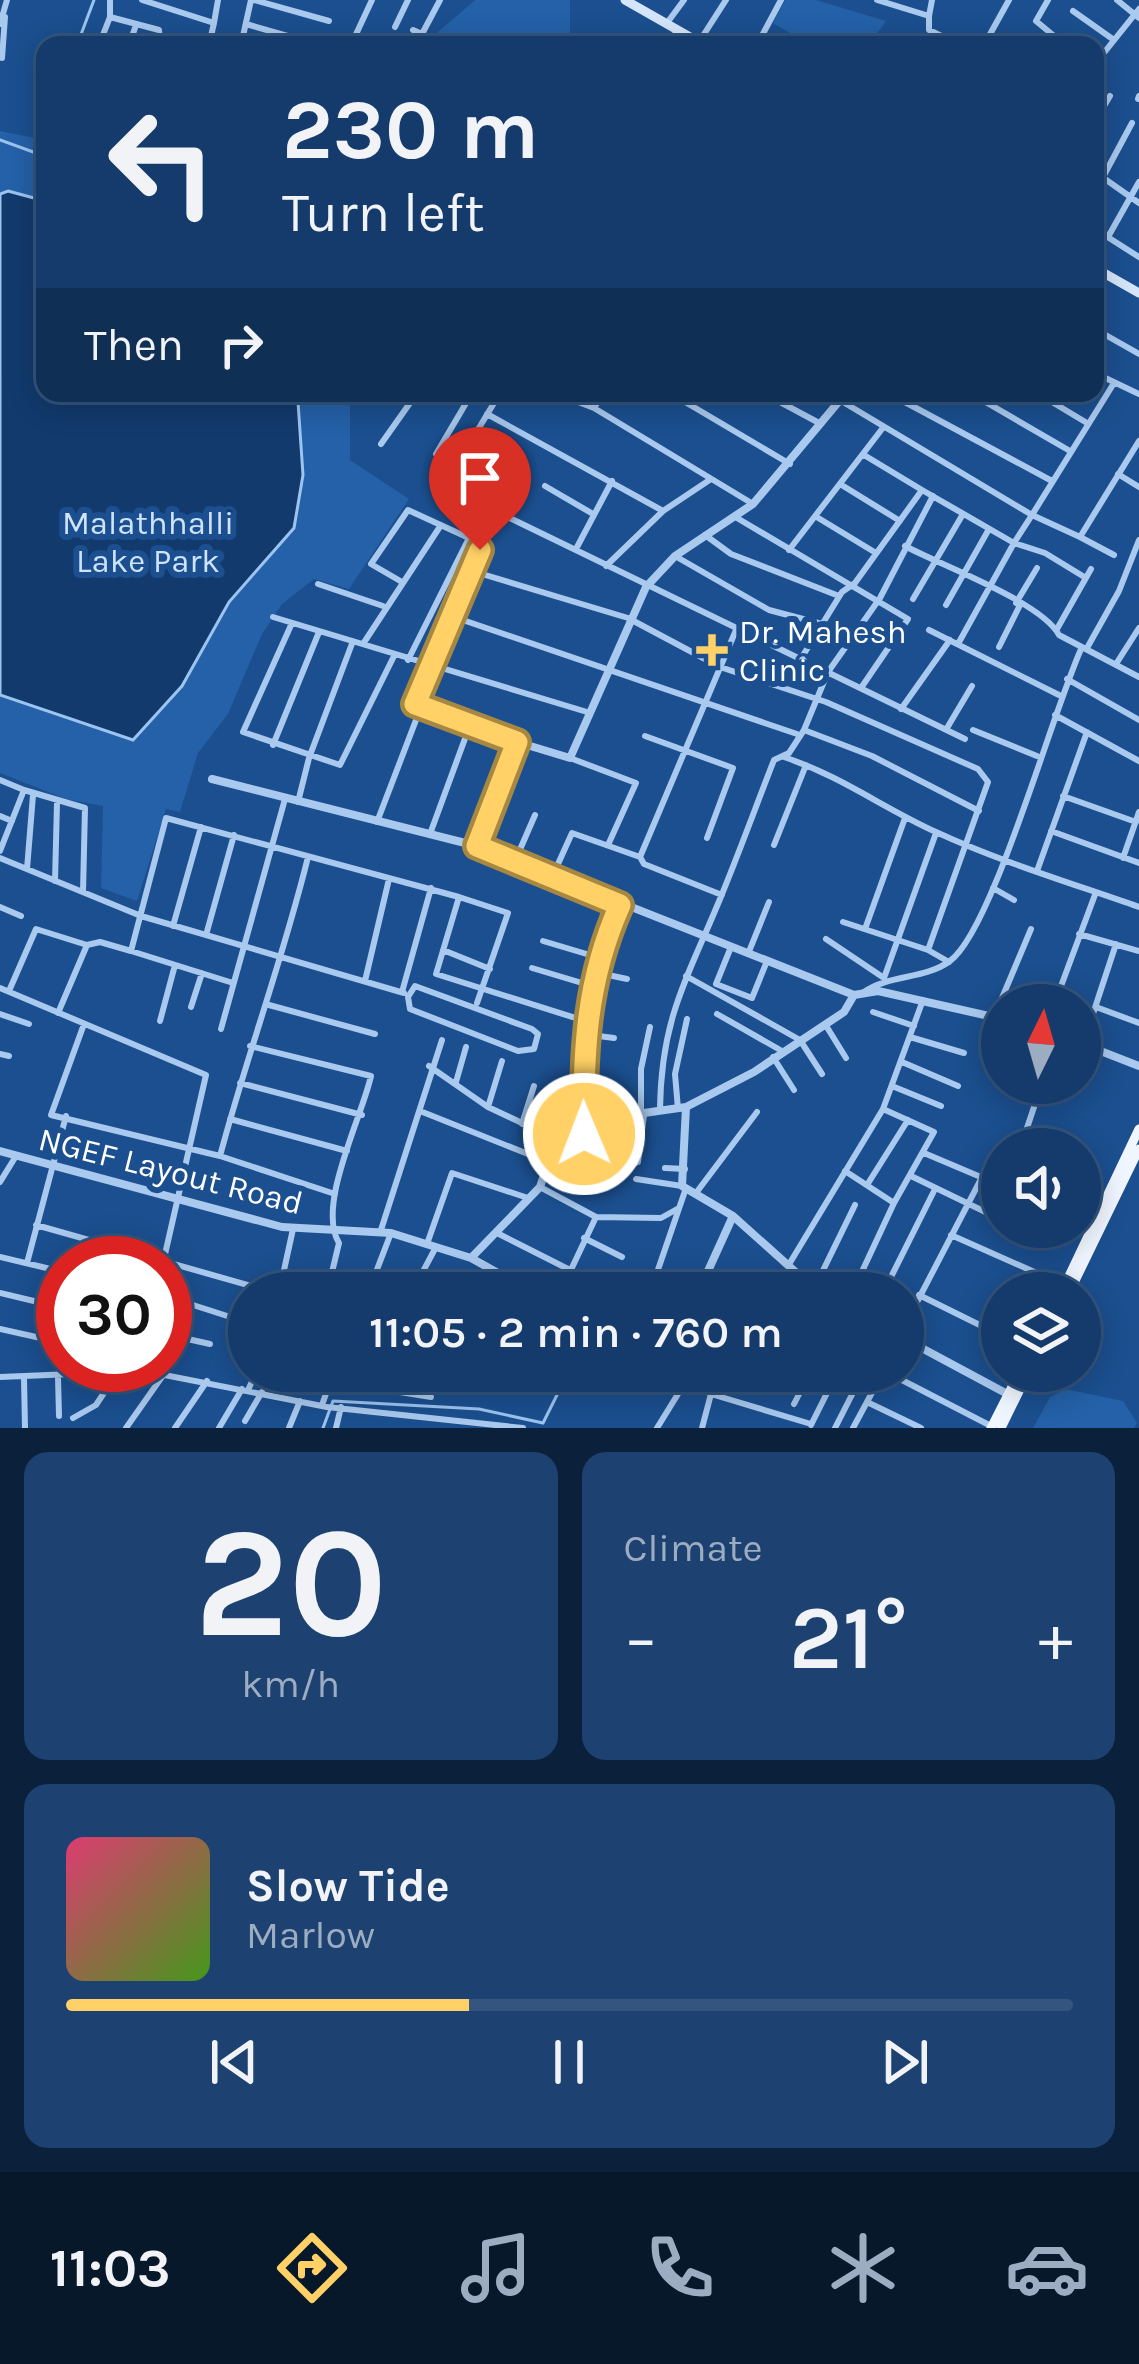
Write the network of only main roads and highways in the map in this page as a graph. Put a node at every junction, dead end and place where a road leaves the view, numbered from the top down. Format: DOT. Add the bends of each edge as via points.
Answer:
graph roads {
  1 [pos="634,2"];
  2 [pos="689,36"];
  3 [pos="1104,273"];
  4 [pos="1139,293"];
  5 [pos="1139,1130"];
  6 [pos="1139,1149"];
  7 [pos="1075,1272"];
  8 [pos="1076,1272"];
  9 [pos="1013,1392"];
  10 [pos="994,1427"];
  1 -- 2 [label="main road"];
  3 -- 4 [label="main road"];
  5 -- 7 [label="main road"];
  6 -- 8 [label="main road"];
  9 -- 10 [label="main road"];
}
